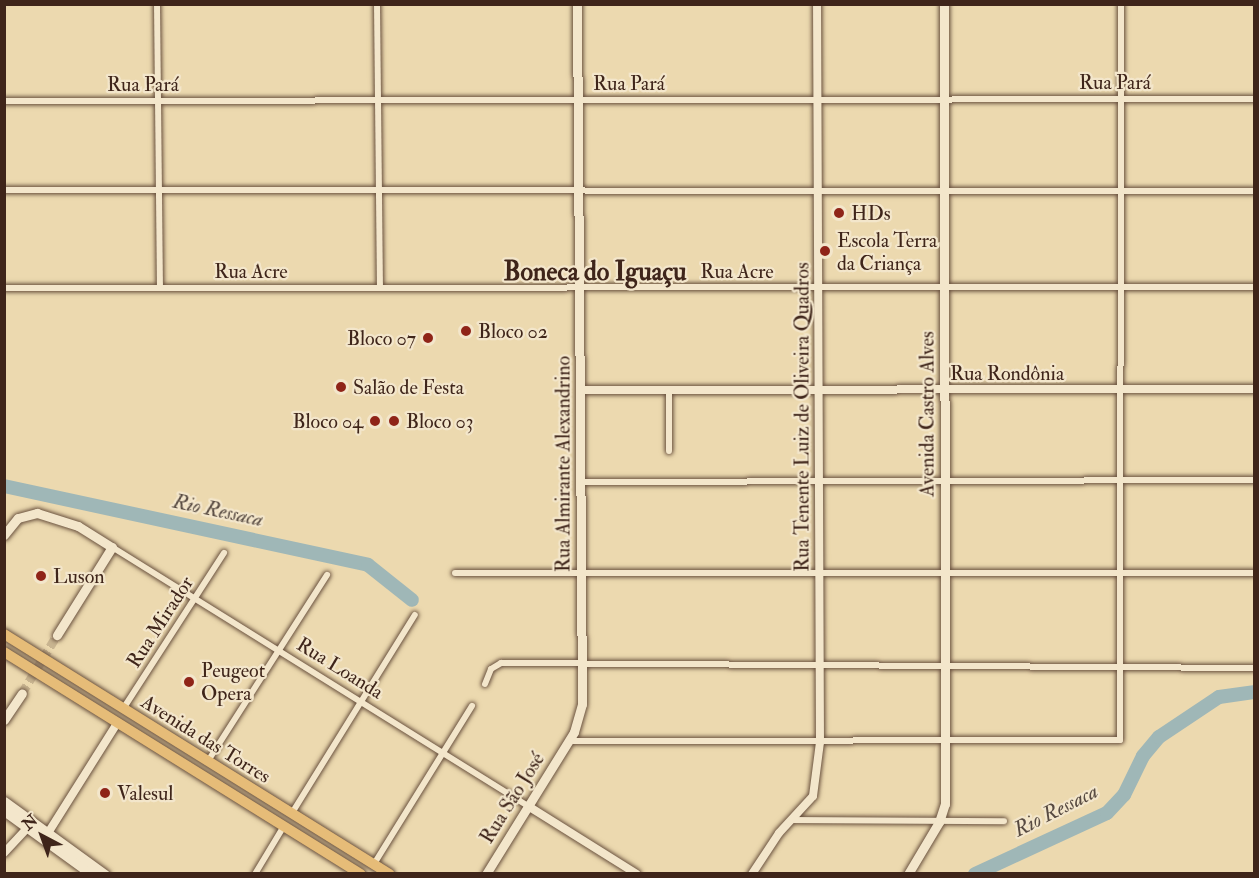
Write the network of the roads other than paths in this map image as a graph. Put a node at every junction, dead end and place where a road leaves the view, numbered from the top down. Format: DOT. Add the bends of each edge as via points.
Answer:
graph roads {
  1 [pos="157,4"];
  2 [pos="377,4"];
  3 [pos="577,4"];
  4 [pos="817,4"];
  5 [pos="944,4"];
  6 [pos="1121,4"];
  7 [pos="818,99"];
  8 [pos="944,99"];
  9 [pos="1121,99"];
  10 [pos="1254,99"];
  11 [pos="158,100"];
  12 [pos="378,100"];
  13 [pos="578,100"];
  14 [pos="4,101"];
  15 [pos="4,190"];
  16 [pos="159,190"];
  17 [pos="379,190"];
  18 [pos="578,190"];
  19 [pos="818,190"];
  20 [pos="944,191"];
  21 [pos="1121,191"];
  22 [pos="1254,191"];
  23 [pos="579,287"];
  24 [pos="818,287"];
  25 [pos="945,287"];
  26 [pos="1122,287"];
  27 [pos="1254,287"];
  28 [pos="4,288"];
  29 [pos="160,288"];
  30 [pos="380,288"];
  31 [pos="669,389"];
  32 [pos="819,389"];
  33 [pos="945,389"];
  34 [pos="1122,389"];
  35 [pos="1254,389"];
  36 [pos="580,390"];
  37 [pos="669,451"];
  38 [pos="1122,480"];
  39 [pos="1254,480"];
  40 [pos="819,481"];
  41 [pos="945,481"];
  42 [pos="581,482"];
  43 [pos="4,535"];
  44 [pos="112,547"];
  45 [pos="224,553"];
  46 [pos="455,573"];
  47 [pos="581,573"];
  48 [pos="819,573"];
  49 [pos="945,573"];
  50 [pos="1122,573"];
  51 [pos="1254,573"];
  52 [pos="327,575"];
  53 [pos="195,598"];
  54 [pos="415,615"];
  55 [pos="4,634"];
  56 [pos="57,635"];
  57 [pos="278,651"];
  58 [pos="4,652"];
  59 [pos="582,663"];
  60 [pos="819,665"];
  61 [pos="945,666"];
  62 [pos="1122,667"];
  63 [pos="1254,668"];
  64 [pos="485,684"];
  65 [pos="22,693"];
  66 [pos="361,702"];
  67 [pos="472,706"];
  68 [pos="123,709"];
  69 [pos="4,720"];
  70 [pos="118,722"];
  71 [pos="569,741"];
  72 [pos="820,742"];
  73 [pos="945,742"];
  74 [pos="443,753"];
  75 [pos="208,761"];
  76 [pos="4,801"];
  77 [pos="528,806"];
  78 [pos="4,811"];
  79 [pos="292,813"];
  80 [pos="791,820"];
  81 [pos="1004,821"];
  82 [pos="939,822"];
  83 [pos="30,825"];
  84 [pos="284,826"];
  85 [pos="48,833"];
  86 [pos="4,853"];
  87 [pos="374,864"];
  88 [pos="91,873"];
  89 [pos="105,873"];
  90 [pos="255,873"];
  91 [pos="361,873"];
  92 [pos="389,873"];
  93 [pos="486,873"];
  94 [pos="636,873"];
  95 [pos="752,873"];
  96 [pos="908,873"];
  1 -- 11 [label="street"];
  2 -- 12 [label="street"];
  3 -- 13 [label="main road, Rua Almirante Alexandrino"];
  4 -- 7 [label="street, Rua Tenente Luiz de Oliveira Quadros"];
  5 -- 8 [label="main road, Avenida Castro Alves"];
  6 -- 9 [label="street"];
  7 -- 8 [label="street, Rua Pará"];
  7 -- 13 [label="street, Rua Pará"];
  7 -- 19 [label="street, Rua Tenente Luiz de Oliveira Quadros"];
  8 -- 9 [label="street, Rua Pará"];
  8 -- 20 [label="main road, Avenida Castro Alves"];
  9 -- 10 [label="street, Rua Pará"];
  9 -- 21 [label="street"];
  11 -- 12 [label="street, Rua Pará"];
  11 -- 14 [label="street, Rua Pará"];
  11 -- 16 [label="street"];
  12 -- 13 [label="street, Rua Pará"];
  12 -- 17 [label="street"];
  13 -- 18 [label="main road, Rua Almirante Alexandrino"];
  15 -- 16 [label="street"];
  16 -- 17 [label="street"];
  16 -- 29 [label="street"];
  17 -- 18 [label="street"];
  17 -- 30 [label="street"];
  18 -- 19 [label="street"];
  18 -- 23 [label="main road, Rua Almirante Alexandrino"];
  19 -- 20 [label="street"];
  19 -- 24 [label="street, Rua Tenente Luiz de Oliveira Quadros"];
  20 -- 21 [label="street"];
  20 -- 25 [label="main road, Avenida Castro Alves"];
  21 -- 22 [label="street"];
  21 -- 26 [label="street"];
  23 -- 24 [label="street, Rua Acre"];
  23 -- 30 [label="street, Rua Acre"];
  23 -- 36 [label="main road, Rua Almirante Alexandrino"];
  24 -- 25 [label="street, Rua Acre"];
  24 -- 32 [label="street, Rua Tenente Luiz de Oliveira Quadros"];
  25 -- 26 [label="street, Rua Acre"];
  25 -- 33 [label="main road, Avenida Castro Alves"];
  26 -- 27 [label="street, Rua Acre"];
  26 -- 34 [label="street"];
  28 -- 29 [label="street, Rua Acre"];
  29 -- 30 [label="street, Rua Acre"];
  31 -- 32 [label="street, Rua Rondônia"];
  31 -- 36 [label="street, Rua Rondônia"];
  31 -- 37 [label="street"];
  32 -- 33 [label="street, Rua Rondônia"];
  32 -- 40 [label="street, Rua Tenente Luiz de Oliveira Quadros"];
  33 -- 34 [label="street, Rua Rondônia"];
  33 -- 41 [label="main road, Avenida Castro Alves"];
  34 -- 35 [label="street, Rua Rondônia"];
  34 -- 38 [label="street"];
  36 -- 42 [label="main road, Rua Almirante Alexandrino"];
  38 -- 39 [label="street"];
  38 -- 41 [label="street"];
  38 -- 50 [label="street"];
  40 -- 41 [label="street"];
  40 -- 42 [label="street"];
  40 -- 48 [label="street, Rua Tenente Luiz de Oliveira Quadros"];
  41 -- 49 [label="main road, Avenida Castro Alves"];
  42 -- 47 [label="main road, Rua Almirante Alexandrino"];
  43 -- 44 [label="main road, Rua Loanda" via="18,518 31,513 70,522"];
  44 -- 53 [label="street, Rua Loanda"];
  44 -- 56 [label="main road"];
  45 -- 53 [label="street, Rua Mirador"];
  46 -- 47 [label="street"];
  47 -- 48 [label="street"];
  47 -- 59 [label="main road, Rua Almirante Alexandrino"];
  48 -- 49 [label="street"];
  48 -- 60 [label="street, Rua Tenente Luiz de Oliveira Quadros"];
  49 -- 50 [label="street"];
  49 -- 61 [label="main road, Avenida Castro Alves"];
  50 -- 51 [label="street"];
  50 -- 62 [label="street"];
  52 -- 57 [label="street"];
  53 -- 57 [label="street, Rua Loanda"];
  53 -- 68 [label="street, Rua Mirador"];
  54 -- 66 [label="street"];
  55 -- 68 [label="highway, Avenida das Torres"];
  57 -- 66 [label="street, Rua Loanda"];
  57 -- 75 [label="street"];
  58 -- 70 [label="highway, Avenida das Torres"];
  59 -- 60 [label="street"];
  59 -- 64 [label="street" via="501,663 491,669"];
  59 -- 71 [label="main road, Rua Almirante Alexandrino" via="581,712"];
  60 -- 61 [label="street"];
  60 -- 72 [label="street, Rua Tenente Luiz de Oliveira Quadros"];
  61 -- 62 [label="street"];
  61 -- 73 [label="main road, Avenida Castro Alves"];
  62 -- 63 [label="street"];
  62 -- 73 [label="street" via="1120,740"];
  65 -- 69 [label="main road"];
  66 -- 74 [label="street, Rua Loanda"];
  66 -- 79 [label="street"];
  67 -- 74 [label="street"];
  68 -- 75 [label="highway, Avenida das Torres"];
  70 -- 84 [label="highway, Avenida das Torres"];
  70 -- 85 [label="street"];
  71 -- 72 [label="street"];
  71 -- 77 [label="main road, Rua São José"];
  72 -- 73 [label="street"];
  72 -- 80 [label="street, Rua Tenente Luiz de Oliveira Quadros" via="813,796"];
  73 -- 82 [label="main road, Avenida Castro Alves" via="945,804"];
  74 -- 77 [label="street, Rua Loanda"];
  74 -- 87 [label="street"];
  75 -- 79 [label="highway, Avenida das Torres"];
  76 -- 83 [label="main road"];
  77 -- 93 [label="main road, Rua São José"];
  77 -- 94 [label="street, Rua Loanda"];
  78 -- 83 [label="main road"];
  79 -- 87 [label="highway, Avenida das Torres"];
  80 -- 82 [label="street"];
  80 -- 95 [label="street, Rua Tenente Luiz de Oliveira Quadros"];
  81 -- 82 [label="street"];
  82 -- 96 [label="main road, Avenida Castro Alves"];
  83 -- 85 [label="main road"];
  83 -- 86 [label="street"];
  83 -- 88 [label="main road"];
  84 -- 90 [label="street"];
  84 -- 91 [label="highway, Avenida das Torres"];
  85 -- 89 [label="main road"];
  87 -- 92 [label="highway, Avenida das Torres"];
}
